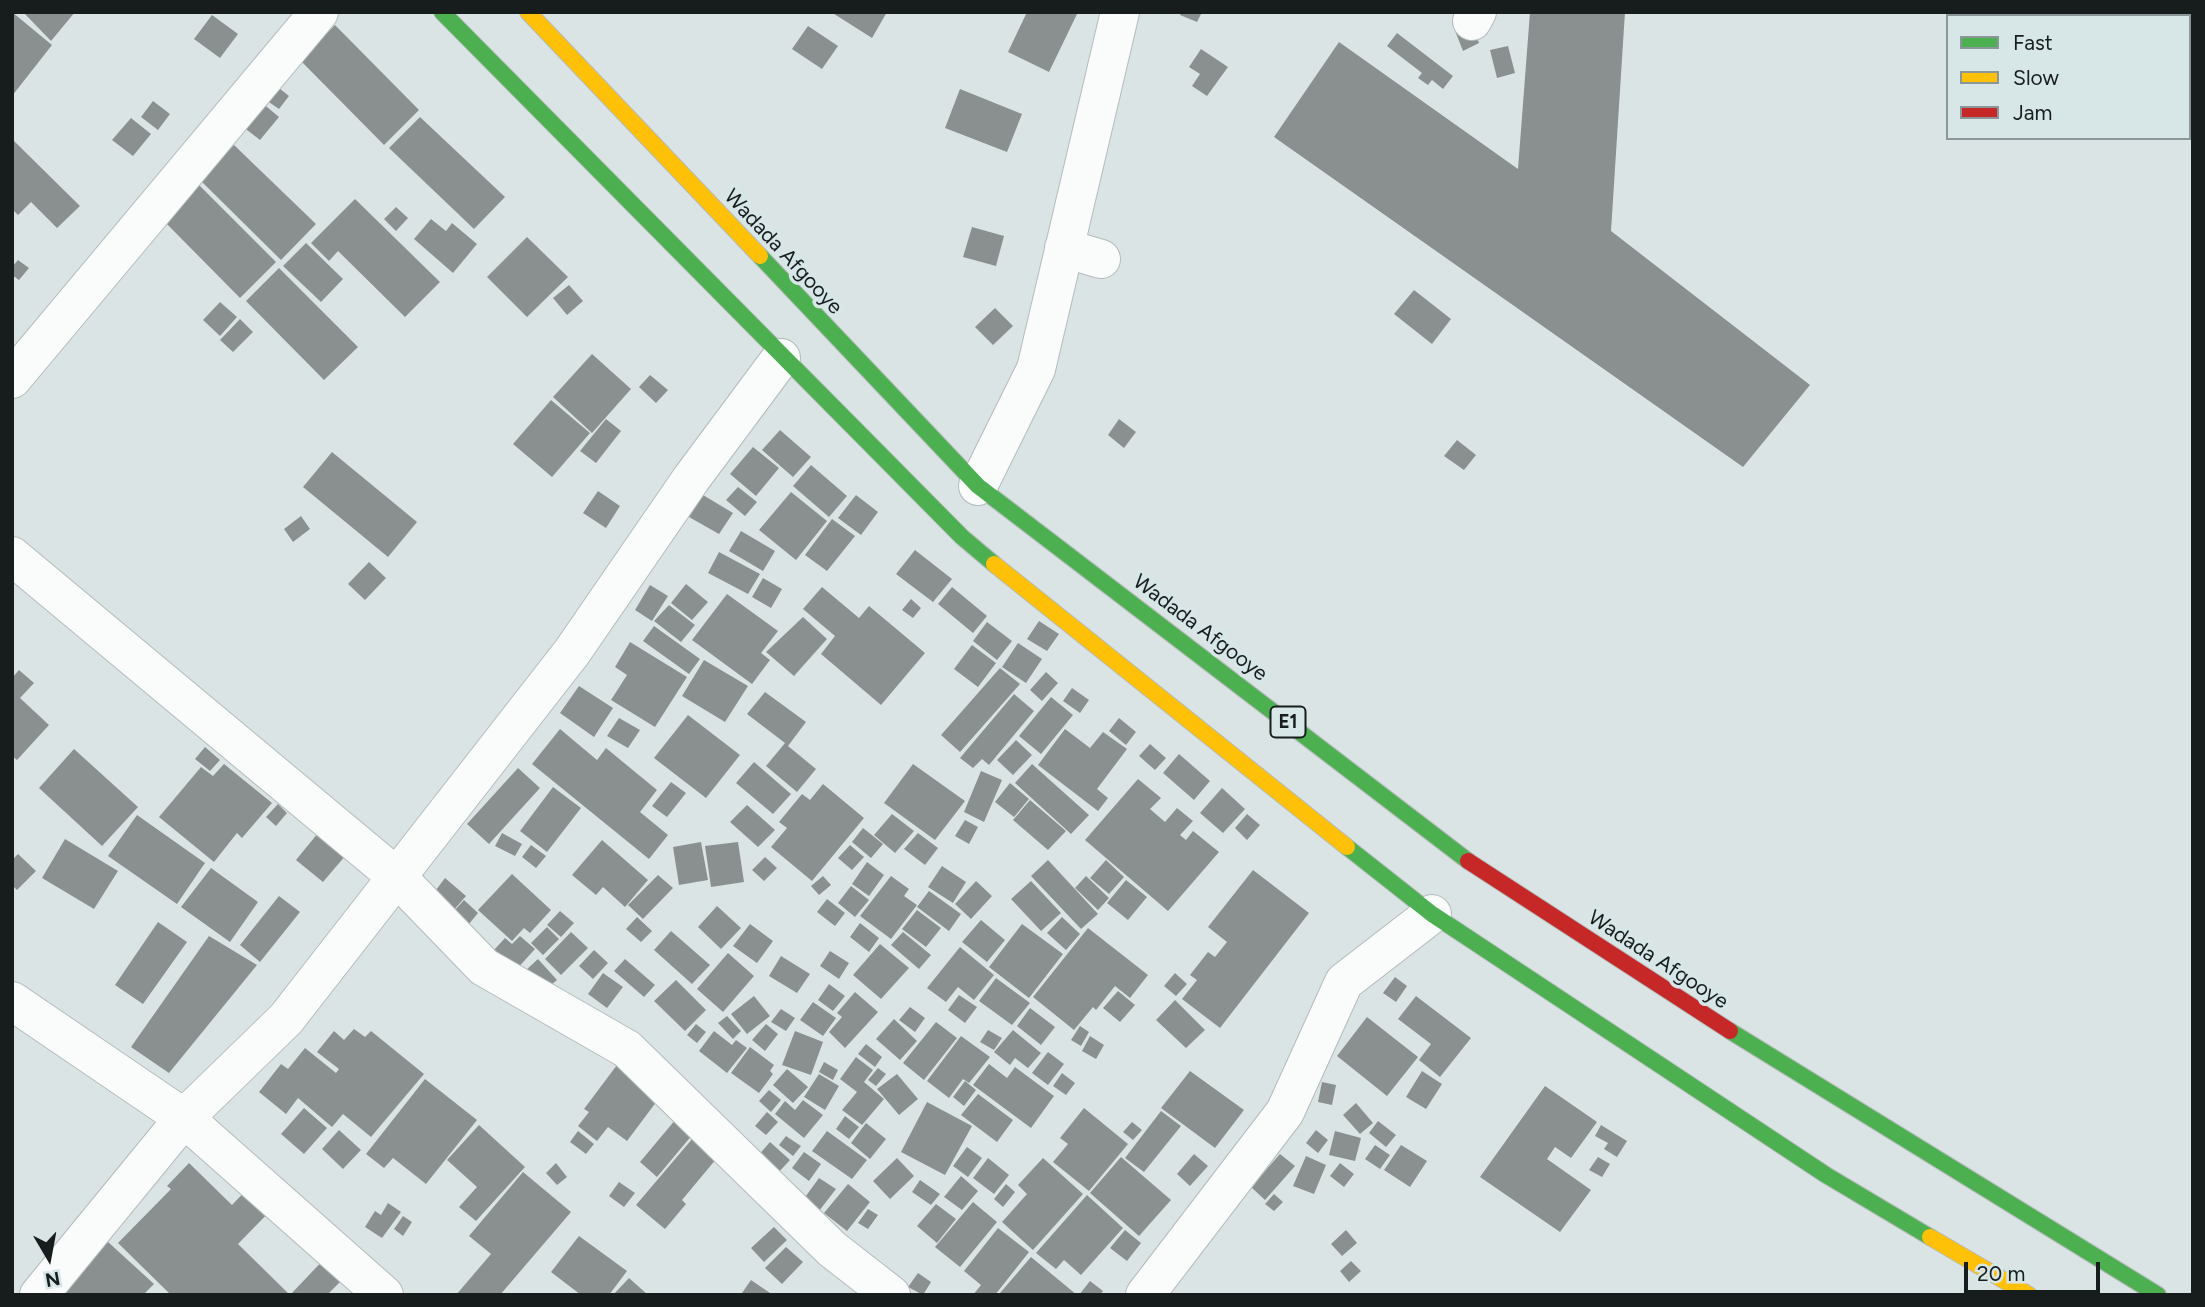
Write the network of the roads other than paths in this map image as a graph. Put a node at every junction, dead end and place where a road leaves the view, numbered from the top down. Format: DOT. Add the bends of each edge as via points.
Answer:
graph roads {
  1 [pos="319,12"];
  2 [pos="442,12"];
  3 [pos="528,12"];
  4 [pos="1120,12"];
  5 [pos="1064,248"];
  6 [pos="1101,258"];
  7 [pos="781,358"];
  8 [pos="12,379"];
  9 [pos="978,486"];
  10 [pos="12,555"];
  11 [pos="397,877"];
  12 [pos="1432,914"];
  13 [pos="12,1001"];
  14 [pos="184,1118"];
  15 [pos="39,1295"];
  16 [pos="384,1295"];
  17 [pos="891,1295"];
  18 [pos="1145,1295"];
  19 [pos="2029,1295"];
  20 [pos="2158,1295"];
  1 -- 8 [label="street"];
  2 -- 7 [label="highway"];
  3 -- 9 [label="highway, Wadada Afgooye / E1"];
  4 -- 5 [label="street"];
  5 -- 6 [label="street"];
  5 -- 9 [label="street" via="1036,369"];
  7 -- 11 [label="street" via="572,652"];
  7 -- 12 [label="highway" via="962,537"];
  9 -- 20 [label="highway, Wadada Afgooye / E1" via="1480,870 1781,1065"];
  10 -- 11 [label="street"];
  11 -- 14 [label="street" via="286,1018"];
  11 -- 17 [label="street" via="484,967 627,1049 832,1249"];
  12 -- 18 [label="street" via="1343,982 1286,1112"];
  12 -- 19 [label="highway" via="1826,1175"];
  13 -- 14 [label="street"];
  14 -- 15 [label="street"];
  14 -- 16 [label="street"];
}
